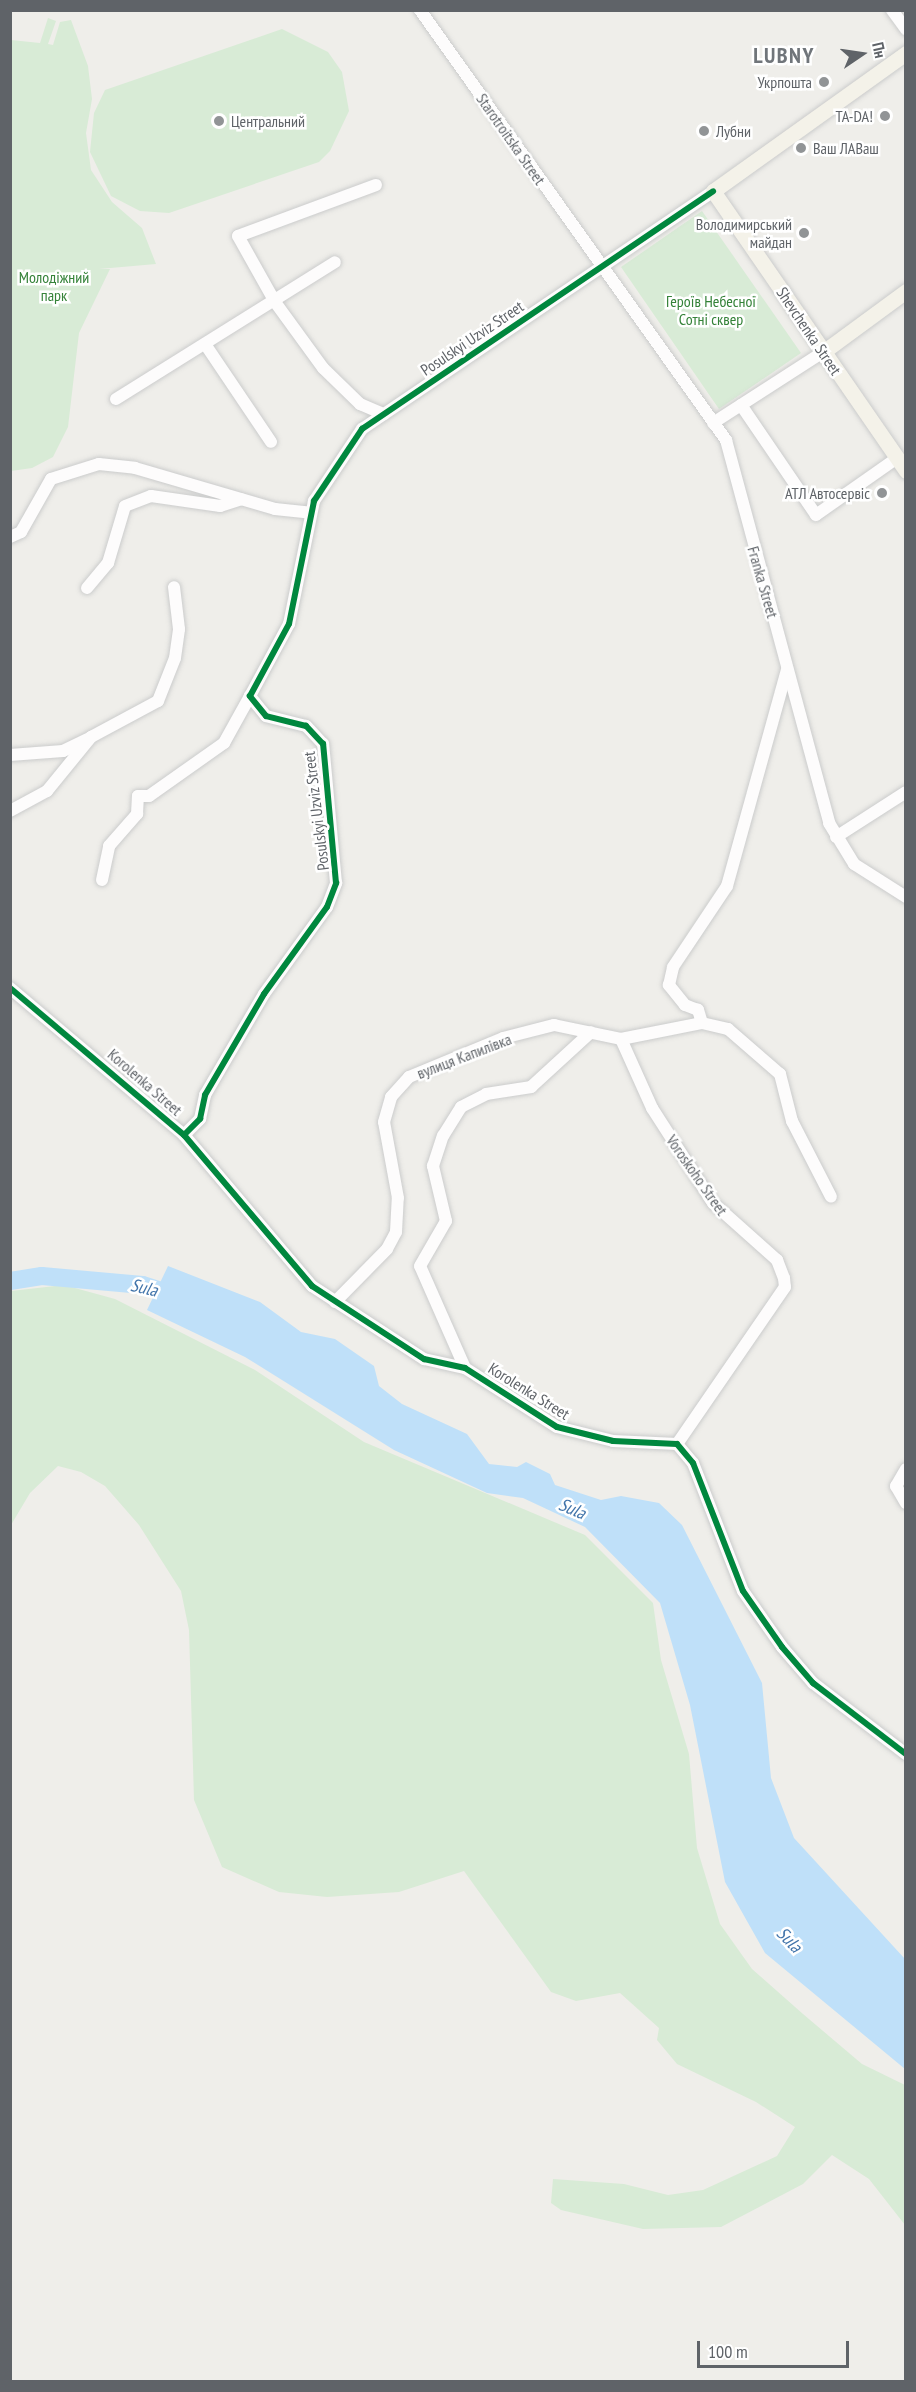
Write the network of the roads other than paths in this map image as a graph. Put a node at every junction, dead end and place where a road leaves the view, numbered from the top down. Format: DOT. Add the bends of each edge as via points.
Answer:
graph roads {
  1 [pos="420,10"];
  2 [pos="892,10"];
  3 [pos="906,29"];
  4 [pos="906,52"];
  5 [pos="376,185"];
  6 [pos="713,190"];
  7 [pos="335,262"];
  8 [pos="601,268"];
  9 [pos="906,291"];
  10 [pos="275,302"];
  11 [pos="205,344"];
  12 [pos="823,352"];
  13 [pos="116,399"];
  14 [pos="741,405"];
  15 [pos="384,414"];
  16 [pos="713,423"];
  17 [pos="271,442"];
  18 [pos="901,465"];
  19 [pos="241,499"];
  20 [pos="311,513"];
  21 [pos="16,535"];
  22 [pos="10,542"];
  23 [pos="174,587"];
  24 [pos="87,588"];
  25 [pos="787,669"];
  26 [pos="250,696"];
  27 [pos="91,737"];
  28 [pos="10,755"];
  29 [pos="906,792"];
  30 [pos="10,811"];
  31 [pos="836,837"];
  32 [pos="102,880"];
  33 [pos="906,897"];
  34 [pos="10,988"];
  35 [pos="702,1023"];
  36 [pos="591,1032"];
  37 [pos="621,1039"];
  38 [pos="184,1135"];
  39 [pos="831,1197"];
  40 [pos="335,1302"];
  41 [pos="465,1368"];
  42 [pos="677,1444"];
  43 [pos="906,1469"];
  44 [pos="906,1503"];
  45 [pos="906,1754"];
  1 -- 8 [label="street, Starotroitska Street"];
  2 -- 3 [label="street"];
  4 -- 6 [label="main road"];
  5 -- 10 [label="street" via="238,236"];
  6 -- 8 [label="street, Posulskyi Uzviz Street"];
  6 -- 12 [label="main road, Shevchenka Street"];
  7 -- 10 [label="street"];
  8 -- 15 [label="street, Posulskyi Uzviz Street"];
  8 -- 16 [label="street, Franka Street"];
  9 -- 12 [label="main road"];
  10 -- 11 [label="street"];
  10 -- 15 [label="street" via="348,394"];
  11 -- 13 [label="street"];
  11 -- 17 [label="street"];
  12 -- 14 [label="street"];
  12 -- 18 [label="main road, Shevchenka Street"];
  14 -- 16 [label="street"];
  14 -- 18 [label="street" via="816,515"];
  15 -- 20 [label="street, Posulskyi Uzviz Street" via="362,429"];
  16 -- 25 [label="street, Franka Street" via="726,440"];
  19 -- 20 [label="street" via="275,509"];
  19 -- 21 [label="street" via="135,468 99,464 66,470 51,479"];
  19 -- 24 [label="street" via="220,506 151,496 125,506 108,563"];
  20 -- 26 [label="street, Posulskyi Uzviz Street" via="289,624"];
  21 -- 22 [label="street"];
  23 -- 27 [label="street" via="179,629 175,658 158,701"];
  25 -- 31 [label="street, Franka Street"];
  25 -- 35 [label="street" via="727,886 682,950 669,984 685,1005 698,1010"];
  26 -- 32 [label="street" via="224,743 149,796 138,796 137,814 109,846"];
  26 -- 38 [label="street, Posulskyi Uzviz Street" via="266,716 306,726 323,744 337,877 327,908 264,994 205,1095 200,1119"];
  27 -- 28 [label="street" via="63,751"];
  27 -- 30 [label="street" via="47,791"];
  29 -- 31 [label="street"];
  31 -- 33 [label="street, Franka Street" via="854,864"];
  34 -- 38 [label="street, Korolenka Street"];
  35 -- 37 [label="street, вулиця Капилівка"];
  35 -- 39 [label="street" via="728,1029 780,1074 792,1121"];
  36 -- 37 [label="street, вулиця Капилівка"];
  36 -- 40 [label="street, вулиця Капилівка" via="554,1025 503,1038 399,1086 386,1109 384,1135 396,1178 396,1232 387,1249"];
  36 -- 41 [label="street" via="531,1087 486,1094 460,1107 443,1136 433,1166 446,1221 420,1266"];
  37 -- 42 [label="street, Voroskoho Street" via="652,1108 713,1203 777,1260 784,1278 785,1287"];
  38 -- 40 [label="street, Korolenka Street" via="312,1286"];
  40 -- 41 [label="street, Korolenka Street" via="424,1359"];
  41 -- 42 [label="street, Korolenka Street" via="573,1433"];
  42 -- 45 [label="street" via="693,1463 743,1591 782,1647 813,1683"];
  43 -- 44 [label="street" via="896,1486"];
}
